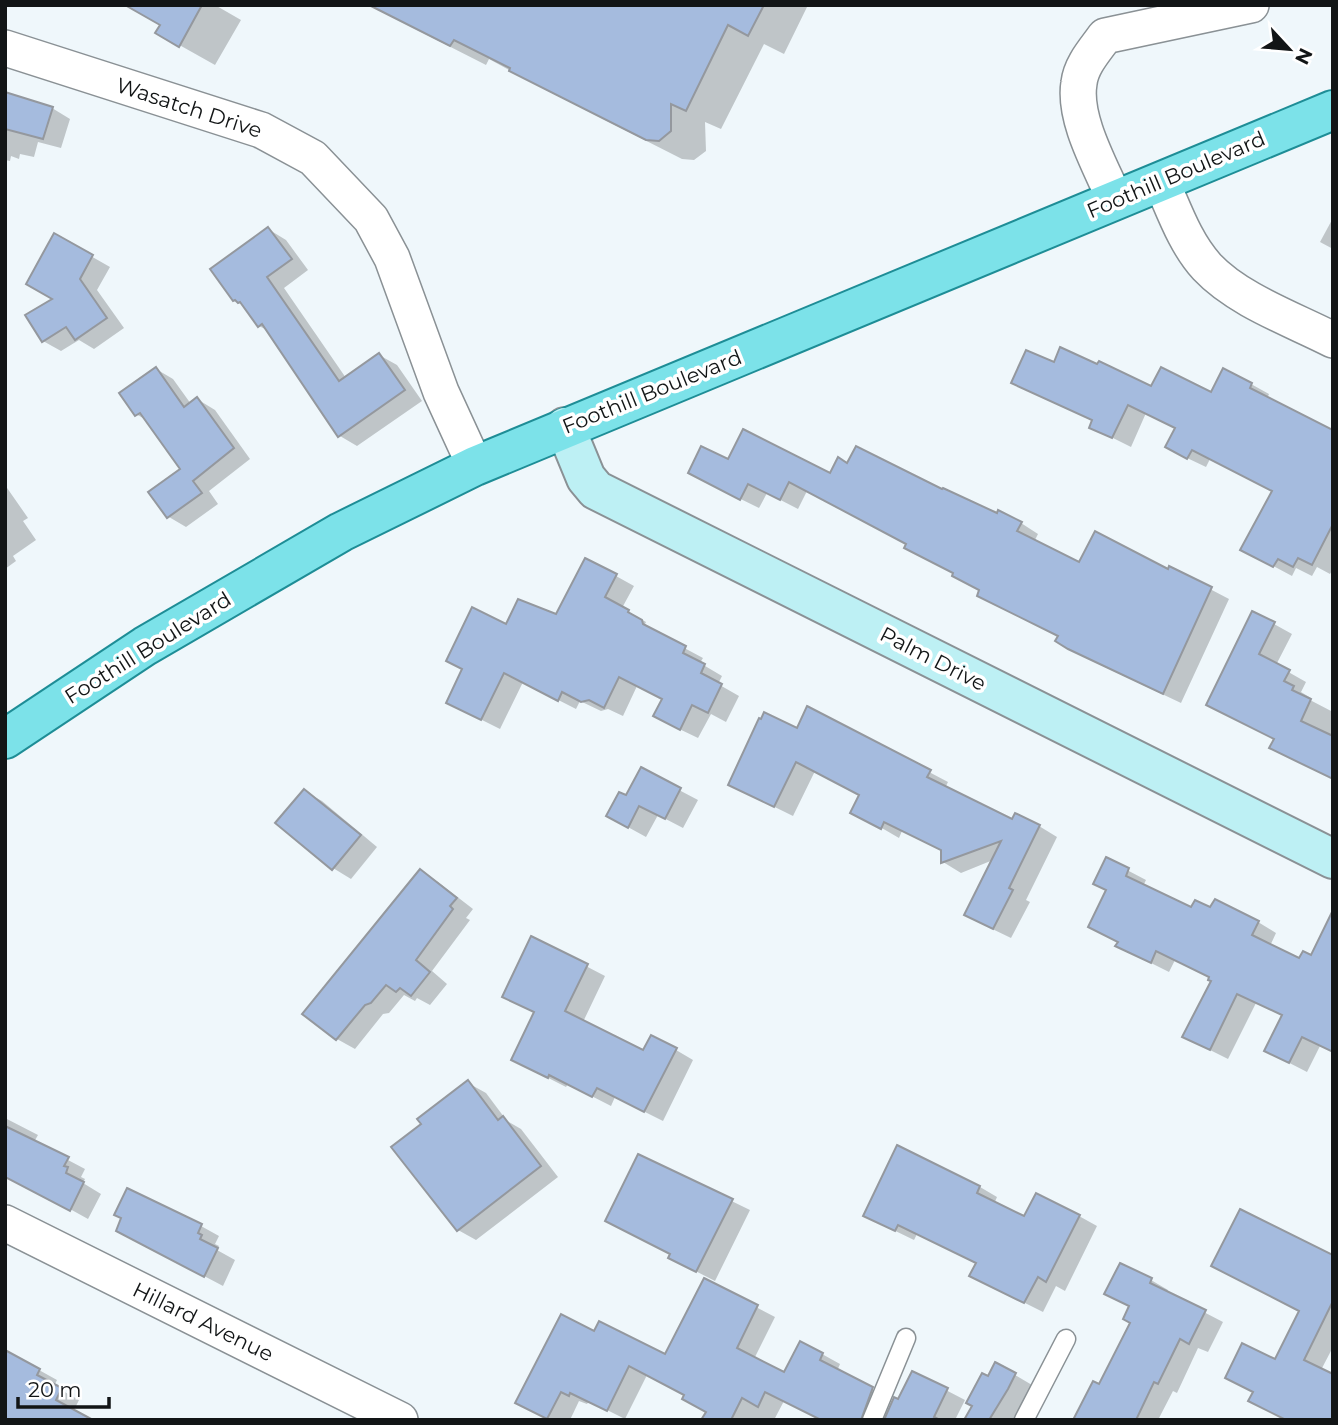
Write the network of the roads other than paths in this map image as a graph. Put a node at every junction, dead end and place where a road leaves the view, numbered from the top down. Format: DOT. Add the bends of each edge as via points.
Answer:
graph roads {
  1 [pos="1251,5"];
  2 [pos="5,48"];
  3 [pos="1333,110"];
  4 [pos="1161,181"];
  5 [pos="1115,200"];
  6 [pos="1333,340"];
  7 [pos="565,427"];
  8 [pos="475,466"];
  9 [pos="5,739"];
  10 [pos="1333,859"];
  11 [pos="5,1223"];
  12 [pos="906,1338"];
  13 [pos="1066,1339"];
  14 [pos="400,1420"];
  15 [pos="872,1420"];
  16 [pos="1024,1420"];
  1 -- 5 [label="street" via="1105,36 1085,63 1078,110"];
  2 -- 8 [label="street, Wasatch Drive" via="261,130 313,158 371,219 392,258 441,392"];
  3 -- 4 [label="main road, Foothill Boulevard"];
  4 -- 5 [label="main road, Foothill Boulevard"];
  4 -- 6 [label="street" via="1183,232 1207,267 1234,290"];
  5 -- 7 [label="main road, Foothill Boulevard"];
  7 -- 8 [label="main road, Foothill Boulevard"];
  7 -- 10 [label="street, Palm Drive" via="586,478 596,490"];
  8 -- 9 [label="main road, Foothill Boulevard" via="341,532 145,646"];
  11 -- 14 [label="street, Hillard Avenue"];
  12 -- 15 [label="lane"];
  13 -- 16 [label="lane"];
}
